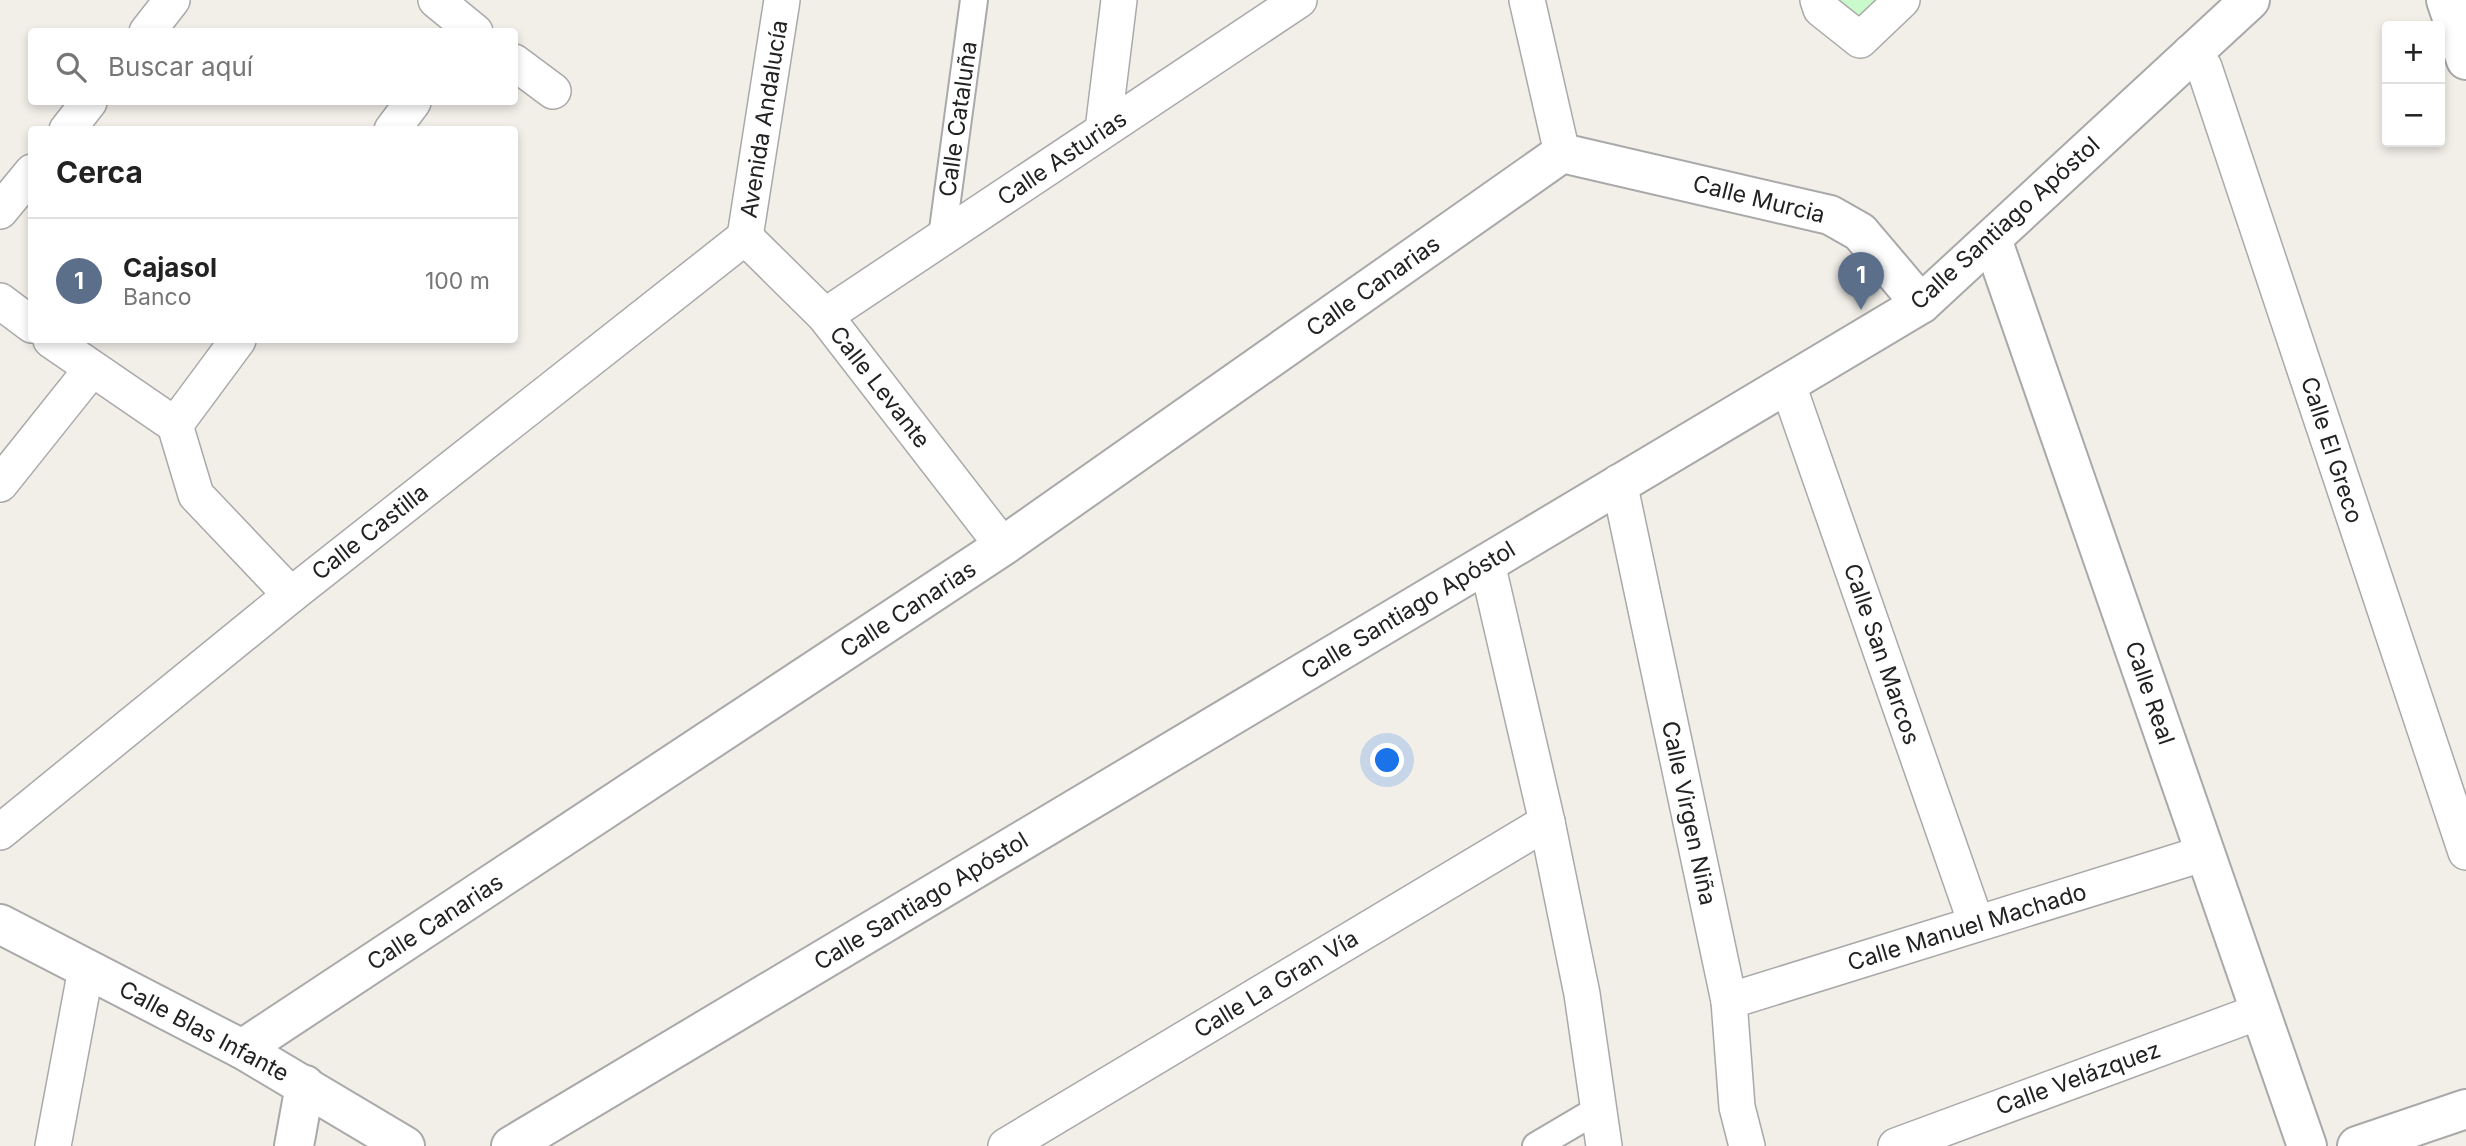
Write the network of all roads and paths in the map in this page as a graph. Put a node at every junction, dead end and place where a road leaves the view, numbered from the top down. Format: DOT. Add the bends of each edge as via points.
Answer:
graph roads {
  1 [pos="172,0"];
  2 [pos="436,0"];
  3 [pos="782,0"];
  4 [pos="974,0"];
  5 [pos="1119,0"];
  6 [pos="1299,0"];
  7 [pos="1527,0"];
  8 [pos="1818,0"];
  9 [pos="1902,0"];
  10 [pos="2250,0"];
  11 [pos="2446,0"];
  12 [pos="150,28"];
  13 [pos="467,28"];
  14 [pos="2190,53"];
  15 [pos="2466,60"];
  16 [pos="518,65"];
  17 [pos="553,91"];
  18 [pos="87,105"];
  19 [pos="411,105"];
  20 [pos="69,126"];
  21 [pos="395,126"];
  22 [pos="1103,130"];
  23 [pos="1562,153"];
  24 [pos="28,177"];
  25 [pos="0,211"];
  26 [pos="745,237"];
  27 [pos="942,237"];
  28 [pos="1992,239"];
  29 [pos="0,301"];
  30 [pos="1921,304"];
  31 [pos="825,316"];
  32 [pos="28,322"];
  33 [pos="55,343"];
  34 [pos="236,343"];
  35 [pos="92,370"];
  36 [pos="1788,385"];
  37 [pos="175,425"];
  38 [pos="1619,482"];
  39 [pos="0,484"];
  40 [pos="1003,546"];
  41 [pos="1487,563"];
  42 [pos="291,594"];
  43 [pos="1547,822"];
  44 [pos="0,832"];
  45 [pos="2466,852"];
  46 [pos="2205,853"];
  47 [pos="1976,923"];
  48 [pos="0,924"];
  49 [pos="86,970"];
  50 [pos="1729,1001"];
  51 [pos="2261,1011"];
  52 [pos="242,1049"];
  53 [pos="305,1084"];
  54 [pos="2466,1109"];
  55 [pos="1597,1110"];
  56 [pos="53,1146"];
  57 [pos="293,1146"];
  58 [pos="405,1146"];
  59 [pos="511,1146"];
  60 [pos="1006,1146"];
  61 [pos="1536,1146"];
  62 [pos="1604,1146"];
  63 [pos="1747,1146"];
  64 [pos="1896,1146"];
  65 [pos="2308,1146"];
  66 [pos="2357,1146"];
  1 -- 12 [label="street"];
  2 -- 13 [label="street"];
  3 -- 26 [label="street, Avenida Andalucía"];
  4 -- 27 [label="street, Calle Cataluña"];
  5 -- 22 [label="street"];
  6 -- 22 [label="street, Calle Asturias"];
  7 -- 23 [label="street"];
  8 -- 9 [label="street" via="1821,9 1860,40"];
  10 -- 14 [label="street, Calle Santiago Apóstol"];
  11 -- 15 [label="street"];
  14 -- 28 [label="street, Calle Santiago Apóstol"];
  14 -- 45 [label="street, Calle El Greco" via="2204,67"];
  16 -- 17 [label="street"];
  18 -- 20 [label="street"];
  19 -- 21 [label="street"];
  22 -- 27 [label="street, Calle Asturias"];
  23 -- 30 [label="street, Calle Murcia" via="1830,215 1860,232"];
  23 -- 40 [label="street, Calle Canarias"];
  24 -- 25 [label="street"];
  26 -- 31 [label="street, Calle Levante"];
  26 -- 42 [label="street, Calle Castilla"];
  27 -- 31 [label="street, Calle Asturias"];
  28 -- 30 [label="street, Calle Santiago Apóstol"];
  28 -- 46 [label="street, Calle Real"];
  29 -- 32 [label="street"];
  30 -- 36 [label="street, Calle Santiago Apóstol"];
  31 -- 40 [label="street, Calle Levante"];
  33 -- 35 [label="street"];
  34 -- 37 [label="street"];
  35 -- 37 [label="street"];
  35 -- 39 [label="street"];
  36 -- 38 [label="street, Calle Santiago Apóstol"];
  36 -- 47 [label="street, Calle San Marcos"];
  37 -- 42 [label="street" via="196,495"];
  38 -- 41 [label="street, Calle Santiago Apóstol"];
  38 -- 50 [label="street, Calle Virgen Niña"];
  40 -- 52 [label="street, Calle Canarias"];
  41 -- 43 [label="street"];
  41 -- 59 [label="street, Calle Santiago Apóstol"];
  42 -- 44 [label="street, Calle Castilla"];
  43 -- 55 [label="street" via="1582,994"];
  43 -- 60 [label="street, Calle La Gran Vía"];
  46 -- 47 [label="street, Calle Manuel Machado"];
  46 -- 51 [label="street, Calle Real"];
  47 -- 50 [label="street, Calle Manuel Machado"];
  48 -- 49 [label="street, Calle Blas Infante"];
  49 -- 52 [label="street, Calle Blas Infante"];
  49 -- 56 [label="street"];
  50 -- 63 [label="street, Calle Virgen Niña" via="1737,1107"];
  51 -- 64 [label="street, Calle Velázquez"];
  51 -- 65 [label="street, Calle Real"];
  52 -- 53 [label="street, Calle Blas Infante"];
  53 -- 57 [label="street"];
  53 -- 58 [label="street, Calle Blas Infante"];
  54 -- 66 [label="street"];
  55 -- 61 [label="street"];
  55 -- 62 [label="street"];
}
